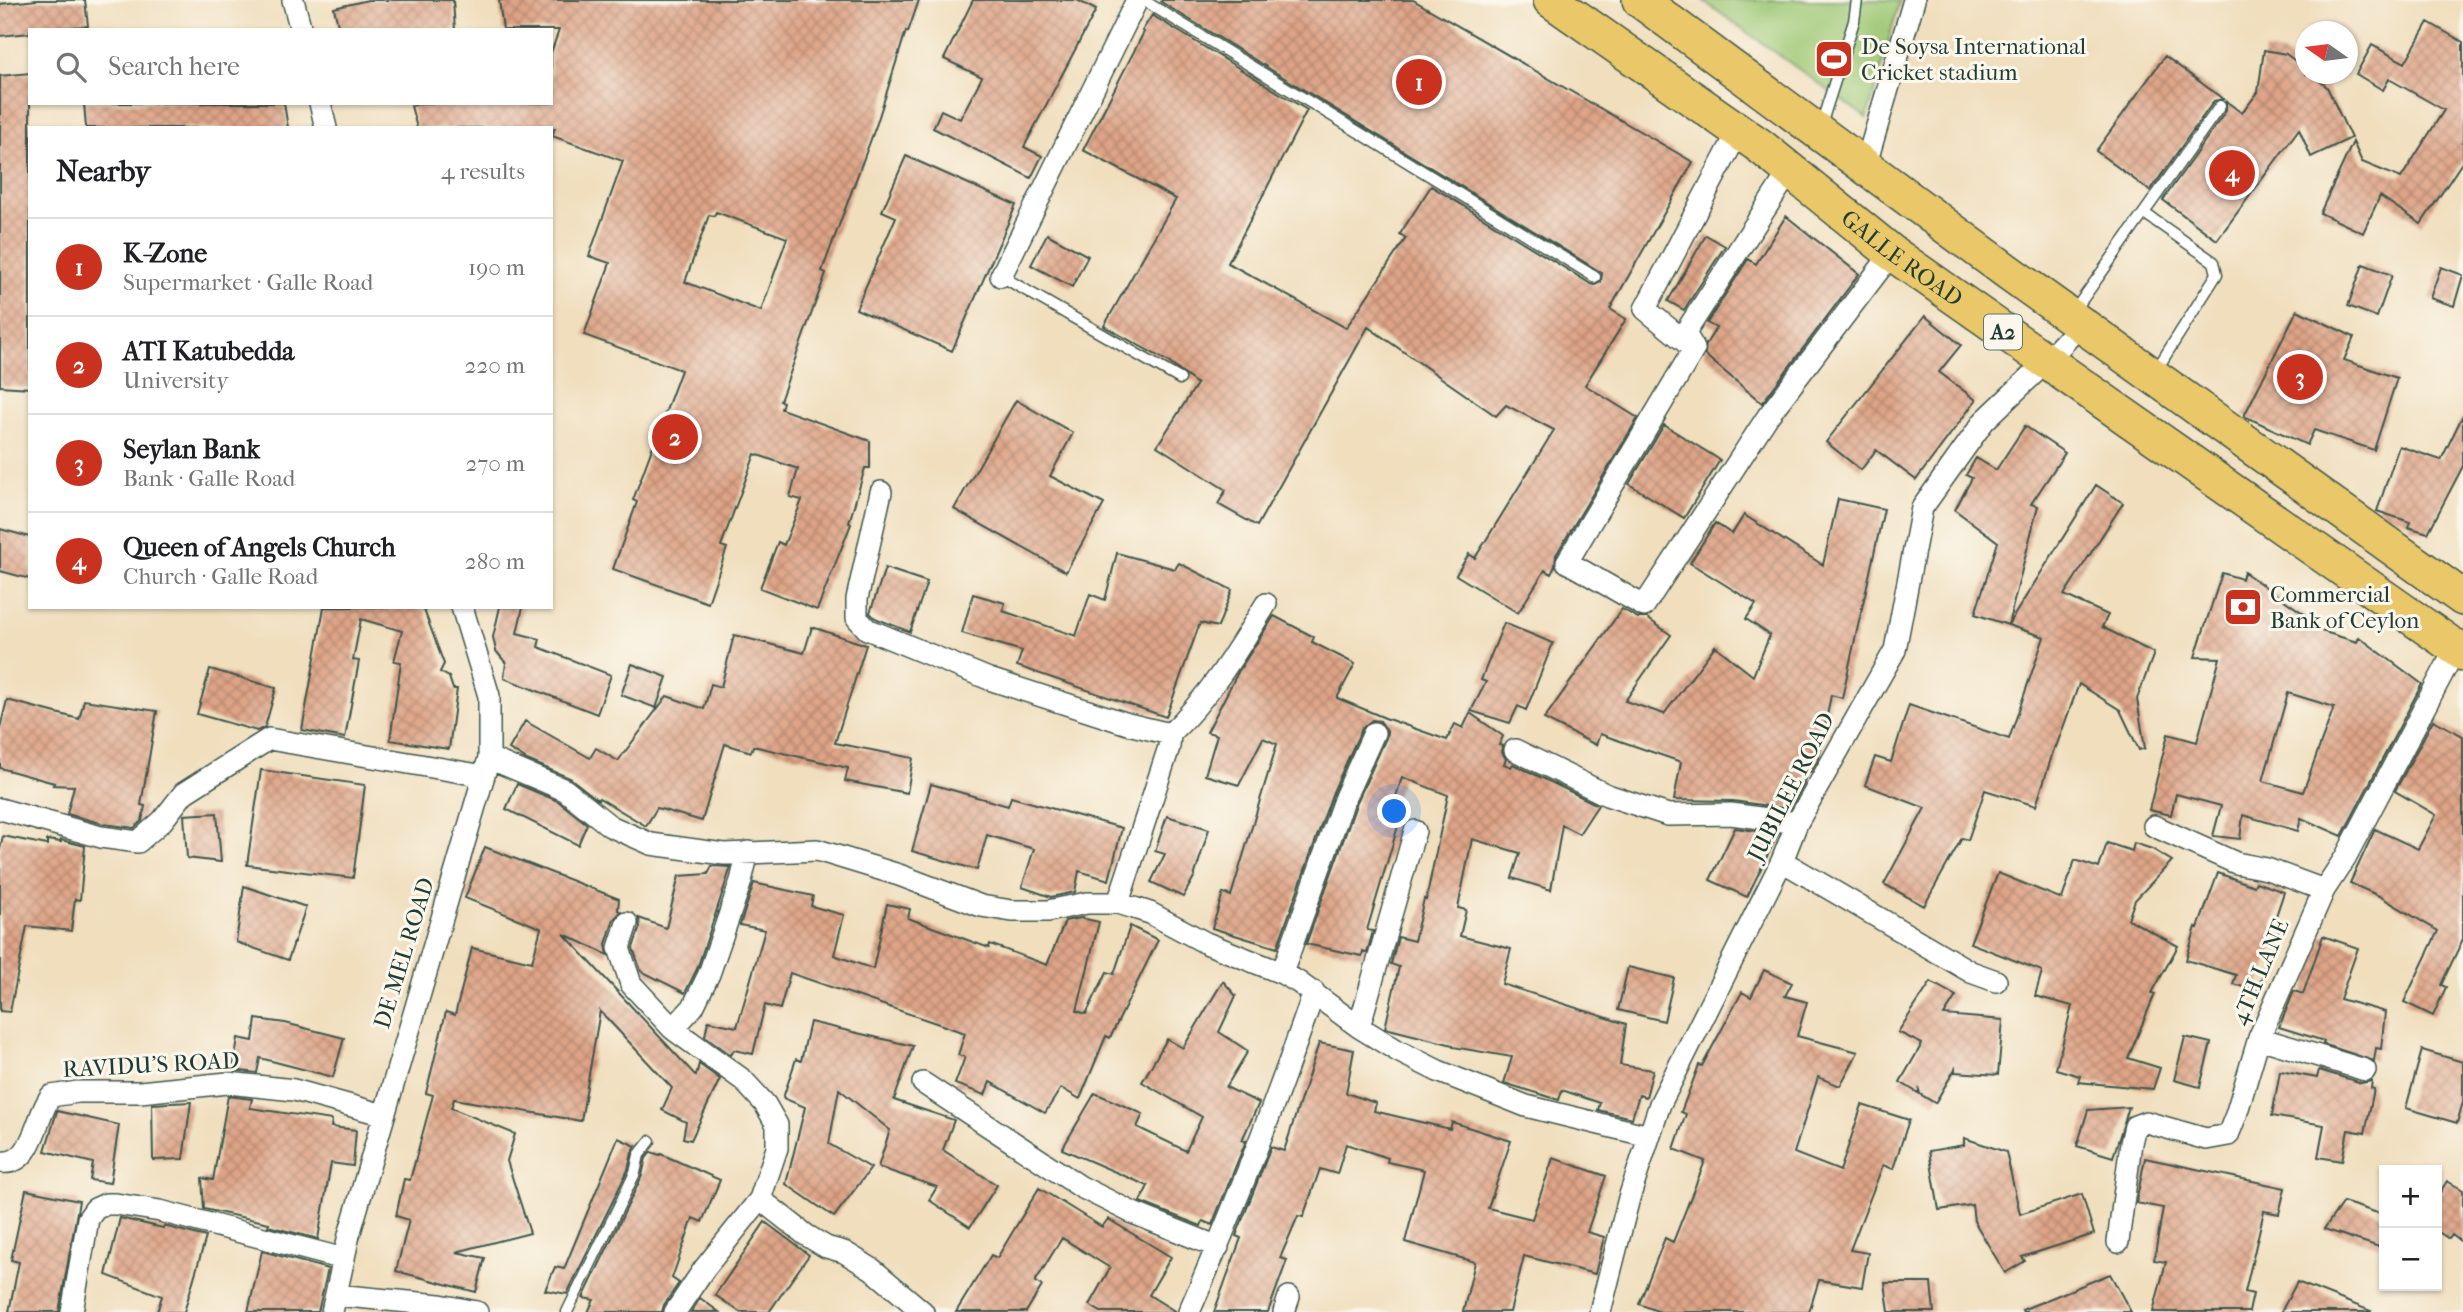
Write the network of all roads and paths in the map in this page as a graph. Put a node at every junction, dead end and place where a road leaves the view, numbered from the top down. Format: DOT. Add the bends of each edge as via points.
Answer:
graph roads {
  1 [pos="293,0"];
  2 [pos="1137,0"];
  3 [pos="1143,0"];
  4 [pos="1551,0"];
  5 [pos="1640,0"];
  6 [pos="1857,0"];
  7 [pos="1914,0"];
  8 [pos="300,28"];
  9 [pos="320,105"];
  10 [pos="2220,106"];
  11 [pos="1790,111"];
  12 [pos="326,126"];
  13 [pos="1818,132"];
  14 [pos="1749,138"];
  15 [pos="1865,167"];
  16 [pos="1791,169"];
  17 [pos="2144,213"];
  18 [pos="1892,254"];
  19 [pos="1001,276"];
  20 [pos="1595,277"];
  21 [pos="2075,320"];
  22 [pos="1694,349"];
  23 [pos="2046,362"];
  24 [pos="2153,376"];
  25 [pos="1180,379"];
  26 [pos="881,492"];
  27 [pos="2463,598"];
  28 [pos="1266,604"];
  29 [pos="463,609"];
  30 [pos="2460,650"];
  31 [pos="1374,733"];
  32 [pos="1170,734"];
  33 [pos="1515,750"];
  34 [pos="487,767"];
  35 [pos="0,809"];
  36 [pos="1797,823"];
  37 [pos="2154,826"];
  38 [pos="1415,831"];
  39 [pos="748,852"];
  40 [pos="1783,861"];
  41 [pos="2323,890"];
  42 [pos="1118,903"];
  43 [pos="627,923"];
  44 [pos="1282,973"];
  45 [pos="1996,981"];
  46 [pos="1314,992"];
  47 [pos="1360,1027"];
  48 [pos="673,1029"];
  49 [pos="2259,1038"];
  50 [pos="2365,1070"];
  51 [pos="923,1083"];
  52 [pos="384,1115"];
  53 [pos="1649,1136"];
  54 [pos="650,1141"];
  55 [pos="0,1163"];
  56 [pos="760,1199"];
  57 [pos="2118,1242"];
  58 [pos="1218,1247"];
  59 [pos="344,1259"];
  60 [pos="334,1303"];
  61 [pos="72,1312"];
  62 [pos="477,1312"];
  63 [pos="568,1312"];
  64 [pos="675,1312"];
  65 [pos="923,1312"];
  66 [pos="1189,1312"];
  67 [pos="1600,1312"];
  1 -- 8 [label="street"];
  2 -- 19 [label="street"];
  3 -- 20 [label="lane"];
  4 -- 14 [label="highway, GALLE ROAD / A2"];
  5 -- 11 [label="highway, A2"];
  6 -- 13 [label="lane"];
  7 -- 15 [label="street"];
  9 -- 12 [label="street"];
  10 -- 17 [label="lane"];
  11 -- 13 [label="highway, A2"];
  11 -- 14 [label="highway"];
  13 -- 15 [label="highway, A2"];
  14 -- 16 [label="highway, GALLE ROAD / A2"];
  14 -- 22 [label="street" via="1645,309"];
  15 -- 21 [label="highway, A2"];
  16 -- 18 [label="highway, GALLE ROAD / A2"];
  16 -- 22 [label="street" via="1685,333"];
  17 -- 21 [label="lane"];
  17 -- 24 [label="lane" via="2214,262 2217,274"];
  18 -- 22 [label="street" via="1768,416 1644,606 1567,562"];
  18 -- 23 [label="highway, GALLE ROAD / A2"];
  19 -- 25 [label="lane"];
  21 -- 23 [label="street, JUBILEE ROAD"];
  21 -- 24 [label="highway, A2"];
  23 -- 30 [label="highway, GALLE ROAD / A2"];
  23 -- 36 [label="street, JUBILEE ROAD" via="1984,421 1922,508 1895,650"];
  24 -- 27 [label="highway, A2"];
  26 -- 32 [label="street" via="857,599 857,618 867,629 989,679"];
  28 -- 32 [label="street" via="1214,686"];
  29 -- 34 [label="street, DE MEL ROAD" via="489,696"];
  30 -- 41 [label="street, 4TH LANE"];
  31 -- 44 [label="street" via="1345,797"];
  32 -- 42 [label="street"];
  33 -- 36 [label="street" via="1607,795 1668,815 1731,814"];
  34 -- 35 [label="street" via="269,738 184,793 138,842 101,837"];
  34 -- 39 [label="street" via="565,790 610,826 651,844"];
  34 -- 52 [label="street, DE MEL ROAD"];
  36 -- 40 [label="street, JUBILEE ROAD"];
  37 -- 41 [label="street" via="2236,863"];
  38 -- 47 [label="street"];
  39 -- 42 [label="street" via="817,850 981,906 1012,911"];
  39 -- 48 [label="street" via="709,974 693,1007"];
  40 -- 45 [label="street" via="1971,972"];
  40 -- 53 [label="street, JUBILEE ROAD" via="1660,1104"];
  41 -- 49 [label="street, 4TH LANE"];
  42 -- 44 [label="street"];
  43 -- 48 [label="street" via="618,948 631,984"];
  44 -- 46 [label="street"];
  46 -- 47 [label="street"];
  46 -- 58 [label="street"];
  47 -- 53 [label="street" via="1438,1071 1526,1106"];
  48 -- 56 [label="street" via="743,1080 771,1113 777,1125 777,1148"];
  49 -- 50 [label="street"];
  49 -- 57 [label="street, 4TH LANE" via="2228,1135 2206,1139 2146,1122 2135,1126"];
  51 -- 58 [label="street" via="1082,1187"];
  52 -- 55 [label="street, RAVIDU'S ROAD" via="294,1090 228,1083 78,1092 51,1096 43,1106 31,1145 17,1160"];
  52 -- 59 [label="street, DE MEL ROAD"];
  53 -- 67 [label="street, JUBILEE ROAD"];
  54 -- 63 [label="lane" via="639,1155 635,1173"];
  56 -- 64 [label="street"];
  56 -- 65 [label="street" via="806,1235 872,1269"];
  58 -- 66 [label="street"];
  59 -- 60 [label="street, DE MEL ROAD"];
  59 -- 61 [label="street" via="160,1211 107,1204 95,1209 88,1219"];
  60 -- 62 [label="street" via="440,1305"];
}
